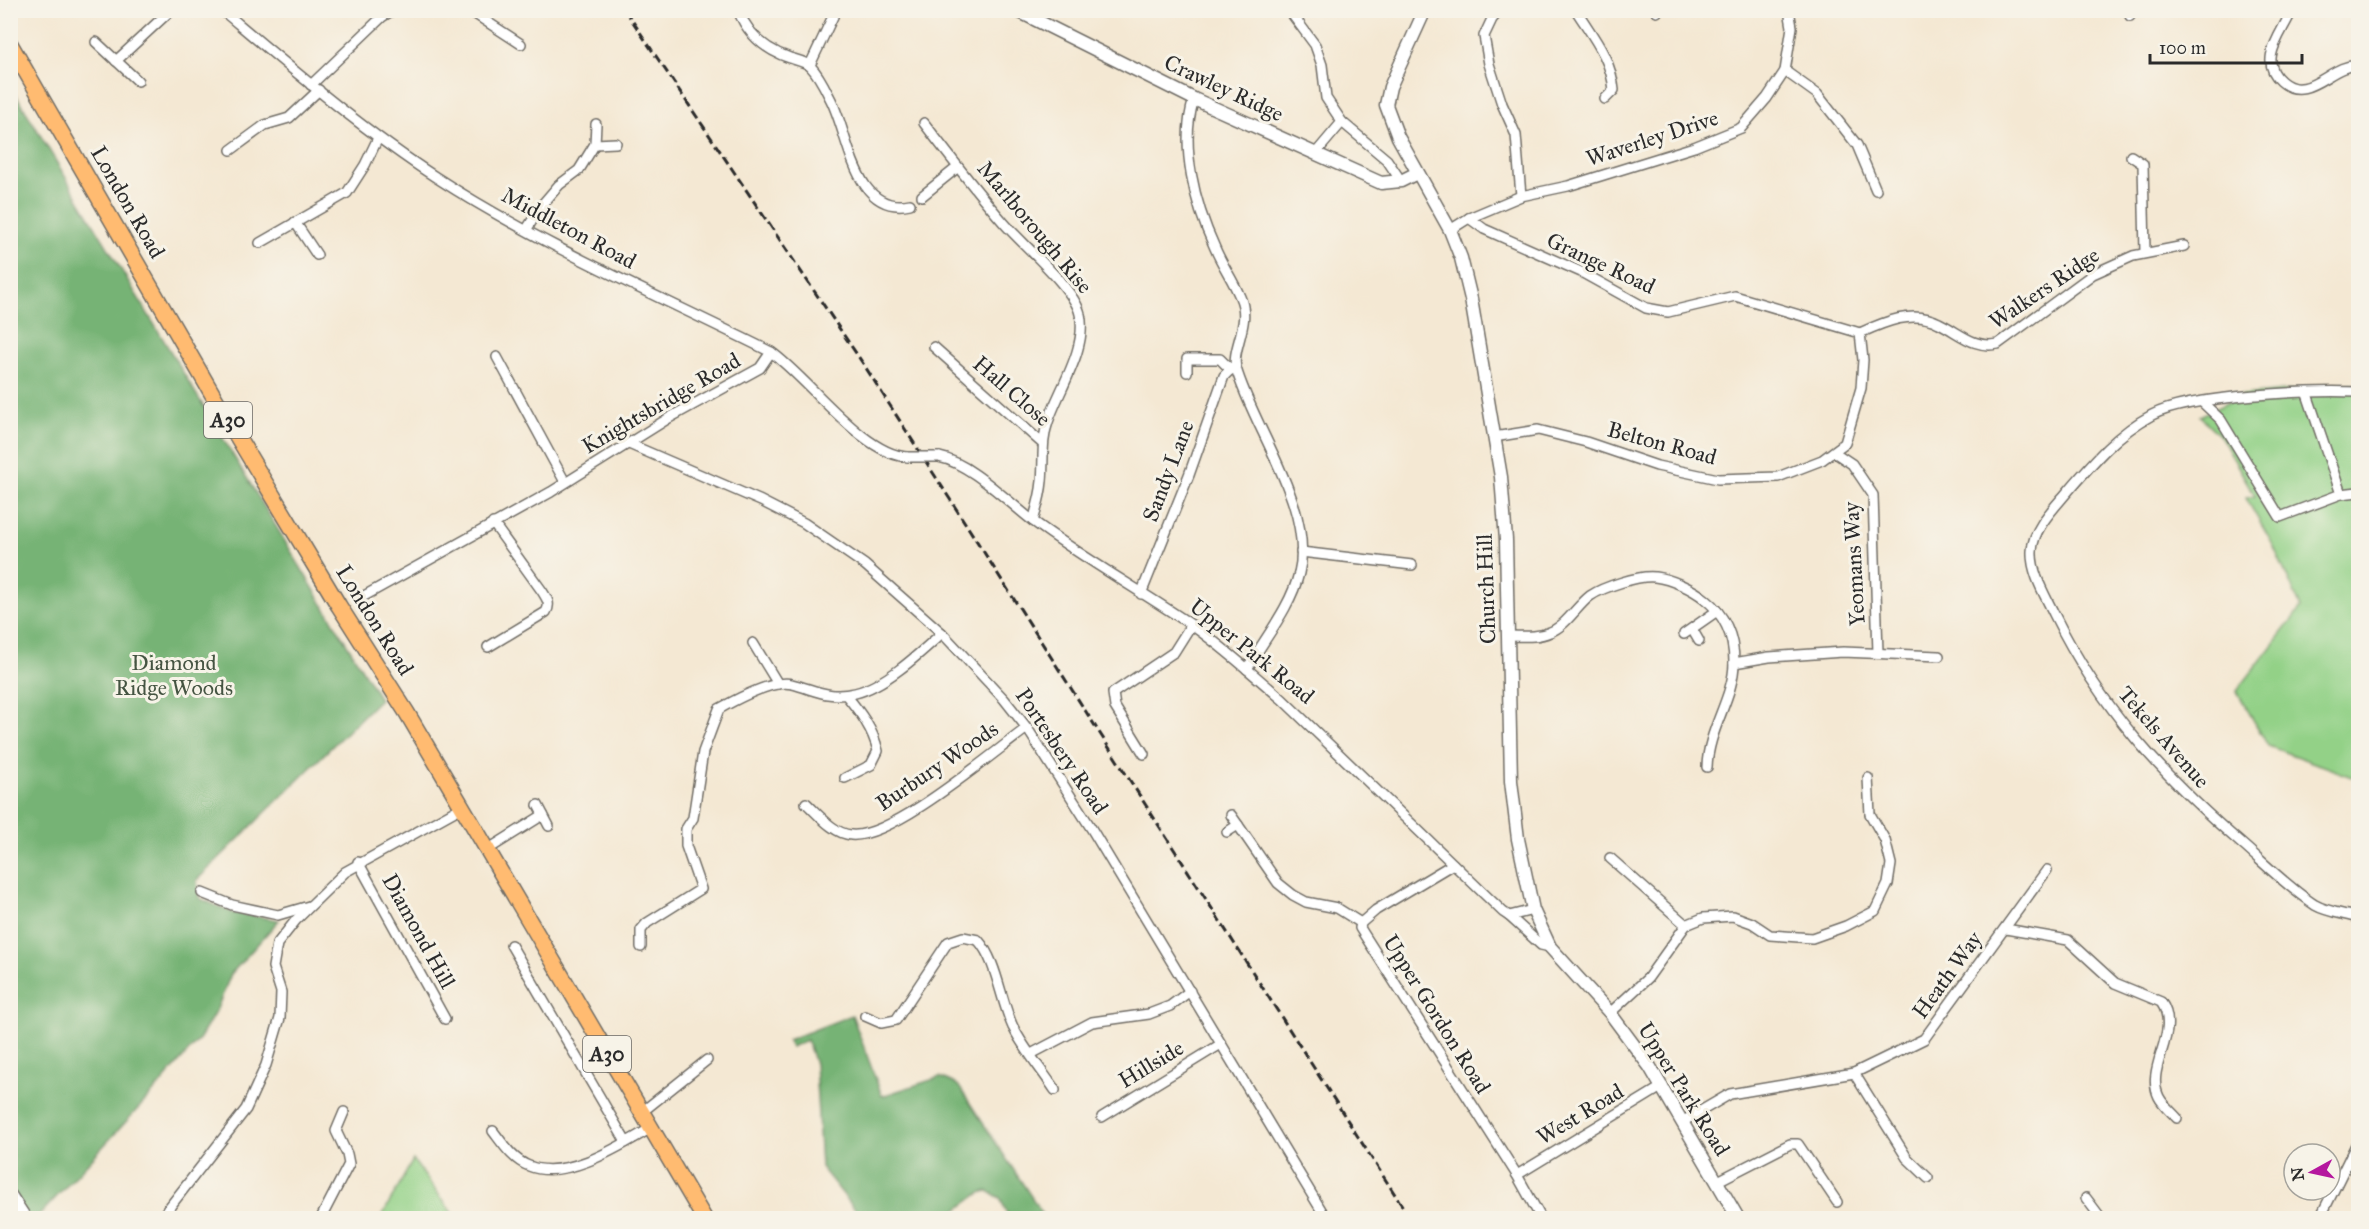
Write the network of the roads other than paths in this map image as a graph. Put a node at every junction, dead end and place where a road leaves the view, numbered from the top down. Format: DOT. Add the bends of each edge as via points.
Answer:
graph roads {
  1 [pos="171,10"];
  2 [pos="222,10"];
  3 [pos="393,10"];
  4 [pos="469,10"];
  5 [pos="738,10"];
  6 [pos="836,10"];
  7 [pos="1016,10"];
  8 [pos="1289,10"];
  9 [pos="1425,10"];
  10 [pos="1500,10"];
  11 [pos="1576,10"];
  12 [pos="1789,10"];
  13 [pos="2292,10"];
  14 [pos="96,42"];
  15 [pos="10,44"];
  16 [pos="521,44"];
  17 [pos="116,61"];
  18 [pos="810,65"];
  19 [pos="2358,66"];
  20 [pos="1785,71"];
  21 [pos="138,81"];
  22 [pos="315,88"];
  23 [pos="1194,99"];
  24 [pos="1605,99"];
  25 [pos="1342,122"];
  26 [pos="924,123"];
  27 [pos="596,124"];
  28 [pos="378,138"];
  29 [pos="616,143"];
  30 [pos="595,144"];
  31 [pos="231,150"];
  32 [pos="1315,154"];
  33 [pos="2131,156"];
  34 [pos="958,167"];
  35 [pos="1418,173"];
  36 [pos="1401,181"];
  37 [pos="1876,190"];
  38 [pos="922,196"];
  39 [pos="1521,196"];
  40 [pos="910,204"];
  41 [pos="1469,218"];
  42 [pos="296,222"];
  43 [pos="526,229"];
  44 [pos="1450,230"];
  45 [pos="260,243"];
  46 [pos="2184,246"];
  47 [pos="2145,252"];
  48 [pos="317,255"];
  49 [pos="1860,333"];
  50 [pos="934,347"];
  51 [pos="771,352"];
  52 [pos="497,357"];
  53 [pos="1233,367"];
  54 [pos="1187,372"];
  55 [pos="2358,392"];
  56 [pos="2307,394"];
  57 [pos="2227,399"];
  58 [pos="2202,402"];
  59 [pos="2221,420"];
  60 [pos="1494,437"];
  61 [pos="628,444"];
  62 [pos="1043,444"];
  63 [pos="1834,452"];
  64 [pos="939,457"];
  65 [pos="566,482"];
  66 [pos="2358,492"];
  67 [pos="2341,494"];
  68 [pos="1033,521"];
  69 [pos="493,523"];
  70 [pos="1301,552"];
  71 [pos="1412,565"];
  72 [pos="1141,594"];
  73 [pos="364,596"];
  74 [pos="1717,611"];
  75 [pos="1191,625"];
  76 [pos="942,633"];
  77 [pos="1509,636"];
  78 [pos="1699,641"];
  79 [pos="753,643"];
  80 [pos="488,647"];
  81 [pos="1878,652"];
  82 [pos="1939,656"];
  83 [pos="1734,663"];
  84 [pos="1247,669"];
  85 [pos="778,684"];
  86 [pos="846,694"];
  87 [pos="1027,728"];
  88 [pos="1144,754"];
  89 [pos="1707,767"];
  90 [pos="845,778"];
  91 [pos="1868,778"];
  92 [pos="806,803"];
  93 [pos="538,805"];
  94 [pos="462,807"];
  95 [pos="1231,815"];
  96 [pos="543,816"];
  97 [pos="1238,825"];
  98 [pos="549,826"];
  99 [pos="1227,832"];
  100 [pos="487,850"];
  101 [pos="1610,858"];
  102 [pos="358,862"];
  103 [pos="1453,864"];
  104 [pos="2047,870"];
  105 [pos="202,893"];
  106 [pos="311,905"];
  107 [pos="1533,910"];
  108 [pos="1509,916"];
  109 [pos="2358,918"];
  110 [pos="1361,923"];
  111 [pos="1686,925"];
  112 [pos="2006,929"];
  113 [pos="511,945"];
  114 [pos="641,947"];
  115 [pos="1550,947"];
  116 [pos="1190,991"];
  117 [pos="1610,1013"];
  118 [pos="865,1016"];
  119 [pos="445,1019"];
  120 [pos="1221,1044"];
  121 [pos="1030,1054"];
  122 [pos="707,1060"];
  123 [pos="1854,1073"];
  124 [pos="1663,1086"];
  125 [pos="1055,1090"];
  126 [pos="344,1112"];
  127 [pos="642,1112"];
  128 [pos="1102,1117"];
  129 [pos="2177,1118"];
  130 [pos="1682,1122"];
  131 [pos="651,1128"];
  132 [pos="493,1131"];
  133 [pos="2358,1141"];
  134 [pos="626,1142"];
  135 [pos="1517,1175"];
  136 [pos="1928,1178"];
  137 [pos="1716,1182"];
  138 [pos="10,1195"];
  139 [pos="2086,1198"];
  140 [pos="1837,1203"];
  141 [pos="25,1218"];
  142 [pos="161,1218"];
  143 [pos="321,1218"];
  144 [pos="704,1218"];
  145 [pos="1326,1218"];
  146 [pos="1541,1218"];
  147 [pos="1738,1218"];
  148 [pos="2101,1218"];
  149 [pos="2320,1218"];
  1 -- 17 [label="street"];
  2 -- 22 [label="street, Middleton Road"];
  3 -- 22 [label="street"];
  4 -- 16 [label="street"];
  5 -- 18 [label="street" via="753,37 781,55"];
  6 -- 18 [label="street"];
  7 -- 23 [label="street, Crawley Ridge"];
  8 -- 25 [label="street" via="1315,45 1326,98"];
  9 -- 35 [label="street, Church Hill" via="1390,87 1386,105"];
  10 -- 39 [label="street" via="1484,36 1499,94 1516,135"];
  11 -- 24 [label="street" via="1599,42 1612,71 1614,90"];
  12 -- 20 [label="street, Waverley Drive" via="1792,27"];
  13 -- 19 [label="street" via="2269,56 2272,70 2283,84 2304,88"];
  14 -- 17 [label="street"];
  15 -- 94 [label="main road, London Road / A30" via="228,421"];
  17 -- 21 [label="street"];
  18 -- 40 [label="street" via="840,116 857,172 870,191 883,202"];
  20 -- 37 [label="street" via="1817,94 1857,145"];
  20 -- 39 [label="street, Waverley Drive" via="1742,129 1568,186"];
  22 -- 28 [label="street, Middleton Road"];
  22 -- 31 [label="street" via="290,118 265,125"];
  23 -- 32 [label="street, Crawley Ridge"];
  23 -- 53 [label="street, Sandy Lane" via="1188,123 1196,188 1215,249 1241,299 1244,315"];
  25 -- 32 [label="street"];
  25 -- 36 [label="street" via="1387,160"];
  26 -- 34 [label="street, Marlborough Rise"];
  27 -- 30 [label="street"];
  28 -- 42 [label="street" via="347,192"];
  28 -- 43 [label="street, Middleton Road"];
  29 -- 30 [label="street"];
  30 -- 43 [label="street" via="579,170 559,185"];
  32 -- 36 [label="street, Crawley Ridge" via="1381,183"];
  33 -- 47 [label="street" via="2143,164"];
  34 -- 38 [label="street, Marlborough Rise"];
  34 -- 62 [label="street, Marlborough Rise" via="1004,224 1063,286 1080,312 1082,328 1077,346 1047,423"];
  35 -- 36 [label="street, Crawley Ridge"];
  35 -- 44 [label="street, Church Hill"];
  39 -- 41 [label="street, Waverley Drive"];
  41 -- 44 [label="street, Waverley Drive"];
  41 -- 49 [label="street, Grange Road" via="1484,230 1581,272 1646,308 1668,312 1735,296"];
  42 -- 45 [label="street"];
  42 -- 48 [label="street"];
  43 -- 51 [label="street, Middleton Road"];
  44 -- 60 [label="street, Church Hill" via="1471,299"];
  46 -- 47 [label="street, Walkers Ridge"];
  47 -- 49 [label="street, Walkers Ridge" via="2093,274 1998,344 1972,342 1937,322 1915,318 1891,318"];
  49 -- 63 [label="street" via="1861,388 1845,443"];
  50 -- 62 [label="street, Hall Close"];
  51 -- 61 [label="street, Knightsbridge Road" via="760,368"];
  51 -- 64 [label="street, Middleton Road, bridge" via="867,440 895,455"];
  52 -- 65 [label="street, Knightsbridge Road"];
  53 -- 54 [label="street" via="1220,359 1187,359"];
  53 -- 70 [label="street" via="1269,441 1292,503"];
  53 -- 72 [label="street, Sandy Lane" via="1224,376 1190,475"];
  55 -- 56 [label="street, Tekels Avenue"];
  56 -- 57 [label="street, Tekels Avenue"];
  56 -- 67 [label="street"];
  57 -- 58 [label="street, Tekels Avenue"];
  57 -- 59 [label="street"];
  58 -- 59 [label="street"];
  58 -- 109 [label="street, Tekels Avenue" via="2172,406 2112,441 2037,533 2032,552 2039,583 2098,692 2132,737 2186,795 2317,906"];
  59 -- 67 [label="street" via="2280,517"];
  60 -- 63 [label="street, Belton Road" via="1538,430 1718,479 1778,477"];
  60 -- 77 [label="street, Church Hill" via="1506,540"];
  61 -- 65 [label="street, Knightsbridge Road"];
  61 -- 76 [label="street, Portesbery Road" via="804,523 865,565"];
  62 -- 68 [label="street, Marlborough Rise" via="1042,482"];
  63 -- 81 [label="street, Yeomans Way" via="1852,464 1873,495"];
  64 -- 68 [label="street, Upper Park Road" via="964,468"];
  65 -- 69 [label="street, Knightsbridge Road"];
  66 -- 67 [label="street"];
  68 -- 72 [label="street, Upper Park Road"];
  69 -- 73 [label="street, Knightsbridge Road"];
  69 -- 80 [label="street" via="542,591 548,608"];
  70 -- 71 [label="street"];
  70 -- 84 [label="street" via="1299,574"];
  72 -- 75 [label="street, Upper Park Road"];
  74 -- 77 [label="street" via="1698,593 1655,577 1620,583 1591,595 1552,632 1534,637"];
  74 -- 78 [label="street" via="1688,632"];
  74 -- 83 [label="street" via="1731,632"];
  75 -- 84 [label="street, Upper Park Road"];
  75 -- 88 [label="street" via="1174,652 1113,693 1115,707"];
  76 -- 86 [label="street" via="914,659 874,685"];
  76 -- 87 [label="street, Portesbery Road"];
  77 -- 107 [label="street, Church Hill" via="1511,781"];
  79 -- 85 [label="street"];
  81 -- 82 [label="street"];
  81 -- 83 [label="street" via="1797,654"];
  83 -- 89 [label="street" via="1711,738"];
  84 -- 103 [label="street, Upper Park Road"];
  85 -- 86 [label="street" via="791,683 828,695"];
  85 -- 114 [label="street" via="719,709 703,752 693,818 686,829 686,846 701,889 646,923 641,930"];
  86 -- 90 [label="street" via="863,716 878,751 871,765"];
  87 -- 92 [label="street, Burbury Woods" via="931,798 886,826 862,835 848,835"];
  87 -- 116 [label="street, Portesbery Road"];
  91 -- 111 [label="street" via="1870,814 1886,840 1891,864 1888,884 1875,911 1812,938 1770,935 1733,916 1703,918"];
  93 -- 96 [label="street"];
  94 -- 100 [label="main road, London Road / A30"];
  94 -- 102 [label="street"];
  95 -- 97 [label="street"];
  96 -- 98 [label="street"];
  96 -- 100 [label="street"];
  97 -- 99 [label="street"];
  97 -- 110 [label="street" via="1278,883 1293,895 1306,902 1337,908"];
  100 -- 127 [label="main road, London Road / A30"];
  101 -- 111 [label="street"];
  102 -- 106 [label="street"];
  102 -- 119 [label="street, Diamond Hill"];
  103 -- 108 [label="street, Upper Park Road"];
  103 -- 110 [label="street, Upper Gordon Road"];
  104 -- 112 [label="street, Heath Way"];
  105 -- 106 [label="street" via="232,905 278,915"];
  106 -- 142 [label="street" via="277,944 273,967 281,992 280,1018 266,1065 246,1108"];
  107 -- 108 [label="street"];
  107 -- 115 [label="street, Church Hill"];
  108 -- 115 [label="street, Upper Park Road" via="1541,945"];
  110 -- 135 [label="street, Upper Gordon Road" via="1364,935"];
  111 -- 117 [label="street" via="1648,978"];
  112 -- 123 [label="street, Heath Way" via="1924,1039"];
  112 -- 129 [label="street" via="2068,940 2115,983 2161,1002 2168,1018 2157,1095"];
  113 -- 134 [label="street"];
  115 -- 117 [label="street, Upper Park Road"];
  116 -- 120 [label="street, Portesbery Road"];
  116 -- 121 [label="street" via="1170,1006 1149,1014 1092,1023"];
  117 -- 124 [label="street, Upper Park Road"];
  118 -- 121 [label="street" via="881,1023 896,1020 948,942 968,936 978,940 991,959 1009,1016"];
  120 -- 128 [label="street, Hillside"];
  120 -- 145 [label="street, Portesbery Road"];
  121 -- 125 [label="street"];
  122 -- 127 [label="street"];
  123 -- 130 [label="street, Heath Way" via="1730,1094"];
  123 -- 136 [label="street" via="1882,1123 1907,1158"];
  124 -- 130 [label="street, Upper Park Road"];
  124 -- 135 [label="street, West Road"];
  126 -- 143 [label="street" via="333,1135 347,1154 349,1164"];
  127 -- 131 [label="main road, London Road / A30"];
  130 -- 137 [label="street, Upper Park Road"];
  131 -- 134 [label="street"];
  131 -- 144 [label="main road, London Road / A30"];
  132 -- 134 [label="street" via="513,1156 529,1166 550,1170 576,1165"];
  133 -- 149 [label="street"];
  135 -- 146 [label="street, Upper Gordon Road"];
  137 -- 140 [label="street" via="1790,1144 1798,1144"];
  137 -- 147 [label="street, Upper Park Road"];
  138 -- 141 [label="street"];
  139 -- 148 [label="street"];
}
